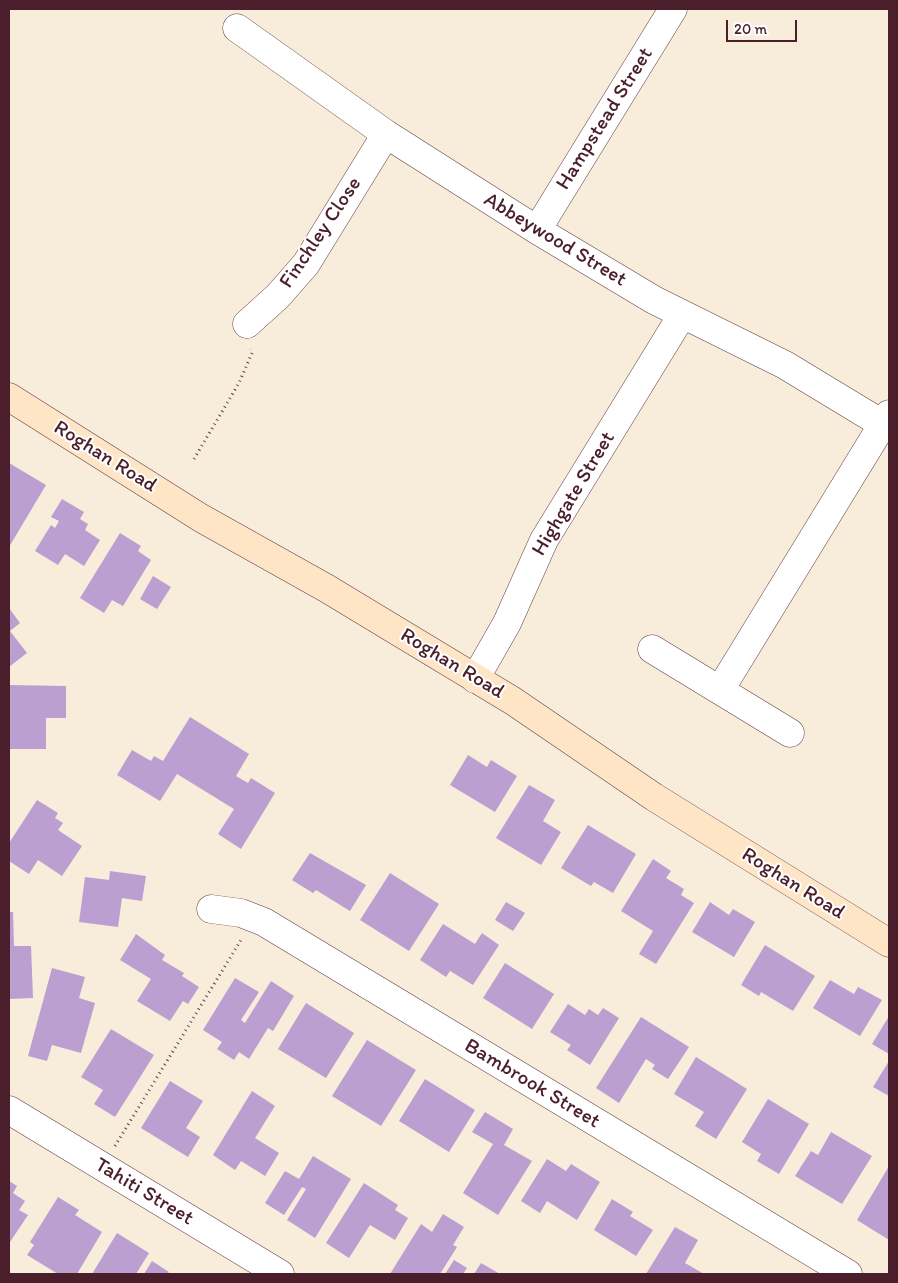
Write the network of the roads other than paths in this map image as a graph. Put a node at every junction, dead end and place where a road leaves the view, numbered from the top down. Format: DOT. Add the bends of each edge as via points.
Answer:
graph roads {
  1 [pos="673,9"];
  2 [pos="237,28"];
  3 [pos="386,134"];
  4 [pos="537,230"];
  5 [pos="682,315"];
  6 [pos="247,324"];
  7 [pos="9,397"];
  8 [pos="887,422"];
  9 [pos="652,649"];
  10 [pos="475,679"];
  11 [pos="720,690"];
  12 [pos="790,733"];
  13 [pos="211,909"];
  14 [pos="889,943"];
  15 [pos="9,1110"];
  16 [pos="280,1274"];
  17 [pos="848,1274"];
  1 -- 4 [label="street, Hampstead Street"];
  2 -- 3 [label="street, Abbeywood Street"];
  3 -- 4 [label="street, Abbeywood Street"];
  3 -- 6 [label="street, Finchley Close" via="306,264 284,290"];
  4 -- 5 [label="street, Abbeywood Street"];
  5 -- 8 [label="street, Abbeywood Street" via="785,365"];
  5 -- 10 [label="street, Highgate Street" via="544,540 511,615"];
  7 -- 10 [label="main road, Roghan Road" via="201,518 326,588"];
  8 -- 11 [label="street"];
  9 -- 11 [label="street"];
  10 -- 14 [label="main road, Roghan Road" via="544,721 654,797"];
  11 -- 12 [label="street"];
  13 -- 17 [label="street, Bambrook Street" via="252,917"];
  15 -- 16 [label="street, Tahiti Street"];
}
